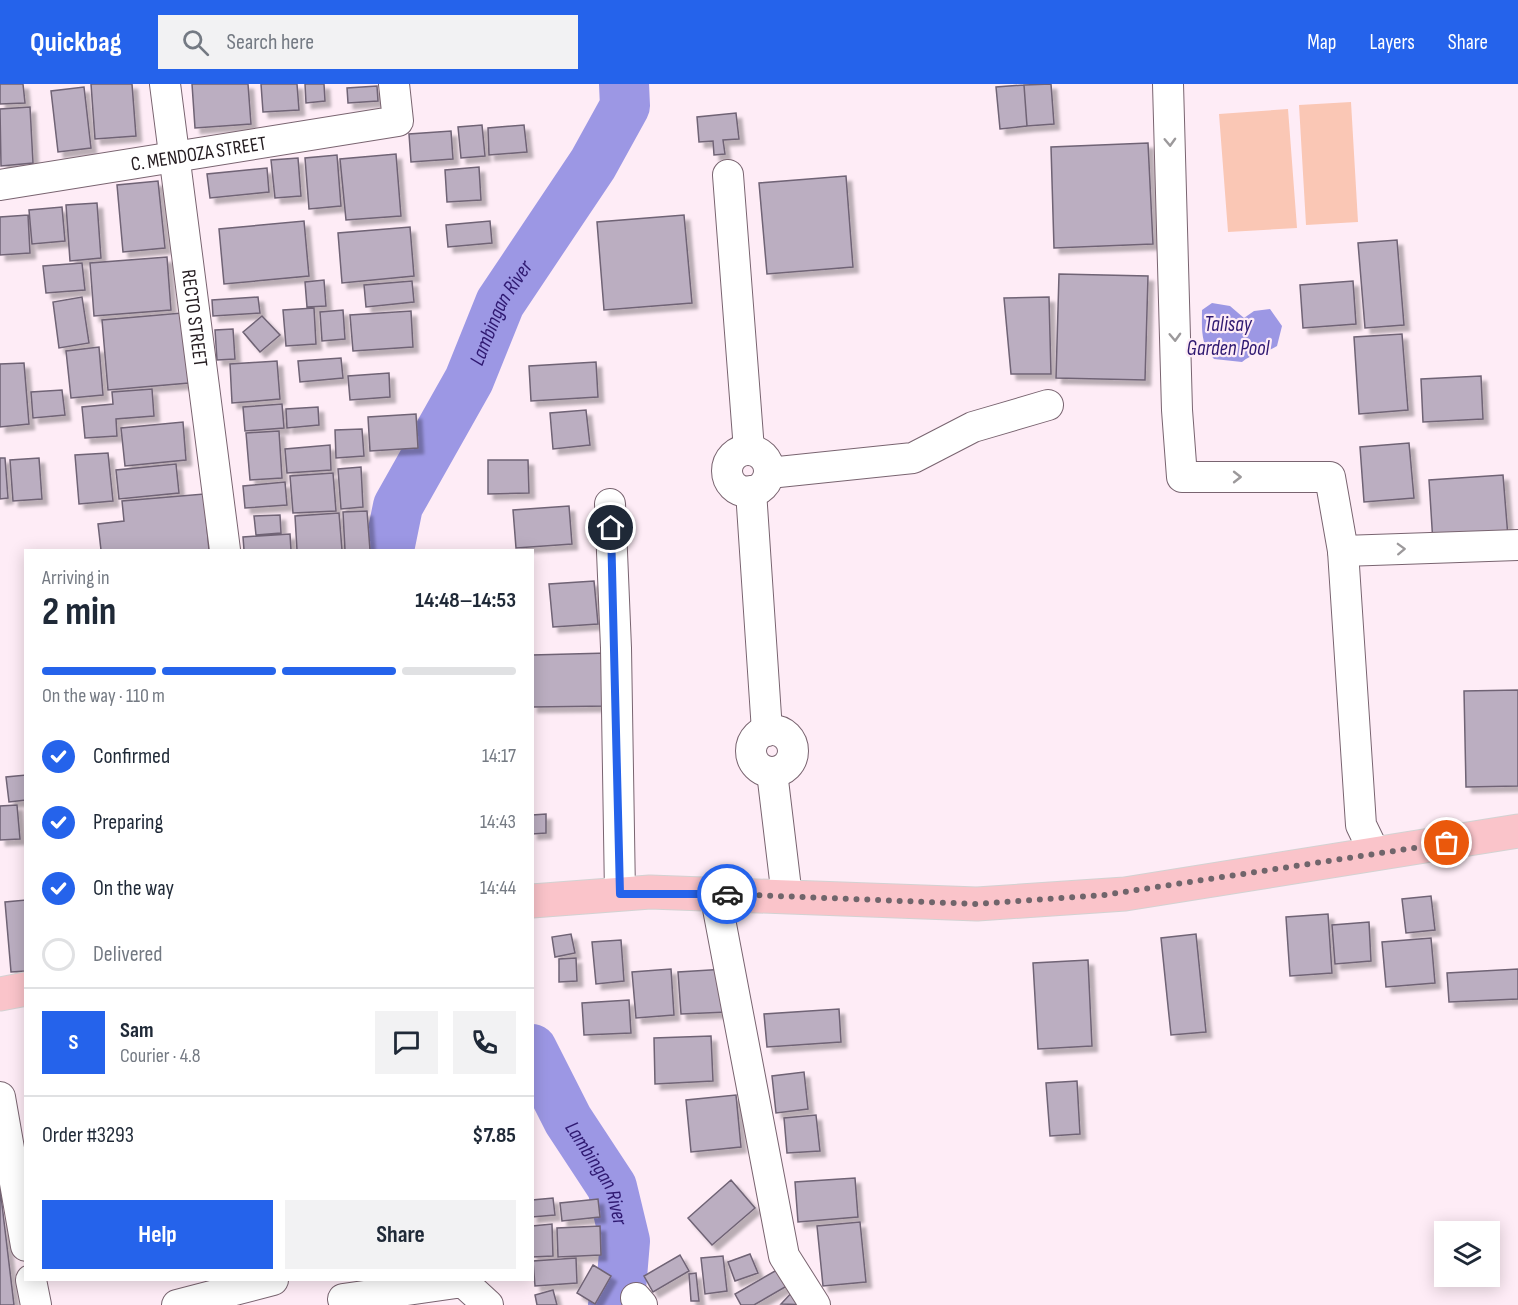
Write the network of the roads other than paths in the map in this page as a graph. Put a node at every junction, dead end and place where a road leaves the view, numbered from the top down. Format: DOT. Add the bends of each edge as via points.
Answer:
graph roads {
  1 [pos="165,84"];
  2 [pos="393,84"];
  3 [pos="1168,84"];
  4 [pos="173,156"];
  5 [pos="728,175"];
  6 [pos="0,185"];
  7 [pos="1048,405"];
  8 [pos="760,482"];
  9 [pos="610,504"];
  10 [pos="1518,545"];
  11 [pos="225,549"];
  12 [pos="1343,551"];
  13 [pos="1518,831"];
  14 [pos="1375,854"];
  15 [pos="715,893"];
  16 [pos="620,894"];
  17 [pos="787,897"];
  18 [pos="535,901"];
  19 [pos="24,989"];
  20 [pos="0,994"];
  21 [pos="0,1097"];
  22 [pos="24,1235"];
  23 [pos="31,1281"];
  24 [pos="269,1281"];
  25 [pos="341,1295"];
  26 [pos="36,1305"];
  27 [pos="177,1305"];
  28 [pos="488,1305"];
  29 [pos="814,1305"];
  1 -- 4 [label="street, RECTO STREET"];
  2 -- 4 [label="street, C. MENDOZA STREET" via="398,121"];
  3 -- 12 [label="street, one-way" via="1182,477 1330,477"];
  4 -- 6 [label="street, C. MENDOZA STREET"];
  4 -- 11 [label="street, RECTO STREET"];
  5 -- 8 [label="street" via="749,450 730,459 727,472 733,484"];
  7 -- 8 [label="street" via="973,427 913,458"];
  8 -- 17 [label="street" via="767,731 755,738 751,751 759,768 772,772"];
  9 -- 16 [label="street"];
  12 -- 10 [label="street, one-way"];
  12 -- 14 [label="street" via="1362,825"];
  13 -- 14 [label="main road"];
  14 -- 17 [label="main road" via="1114,894 977,904"];
  15 -- 16 [label="main road"];
  15 -- 17 [label="main road"];
  15 -- 29 [label="street" via="784,1256"];
  16 -- 18 [label="main road"];
  19 -- 20 [label="main road"];
  21 -- 22 [label="street"];
  23 -- 26 [label="street"];
  24 -- 27 [label="street"];
  25 -- 28 [label="street" via="463,1282"];
}
